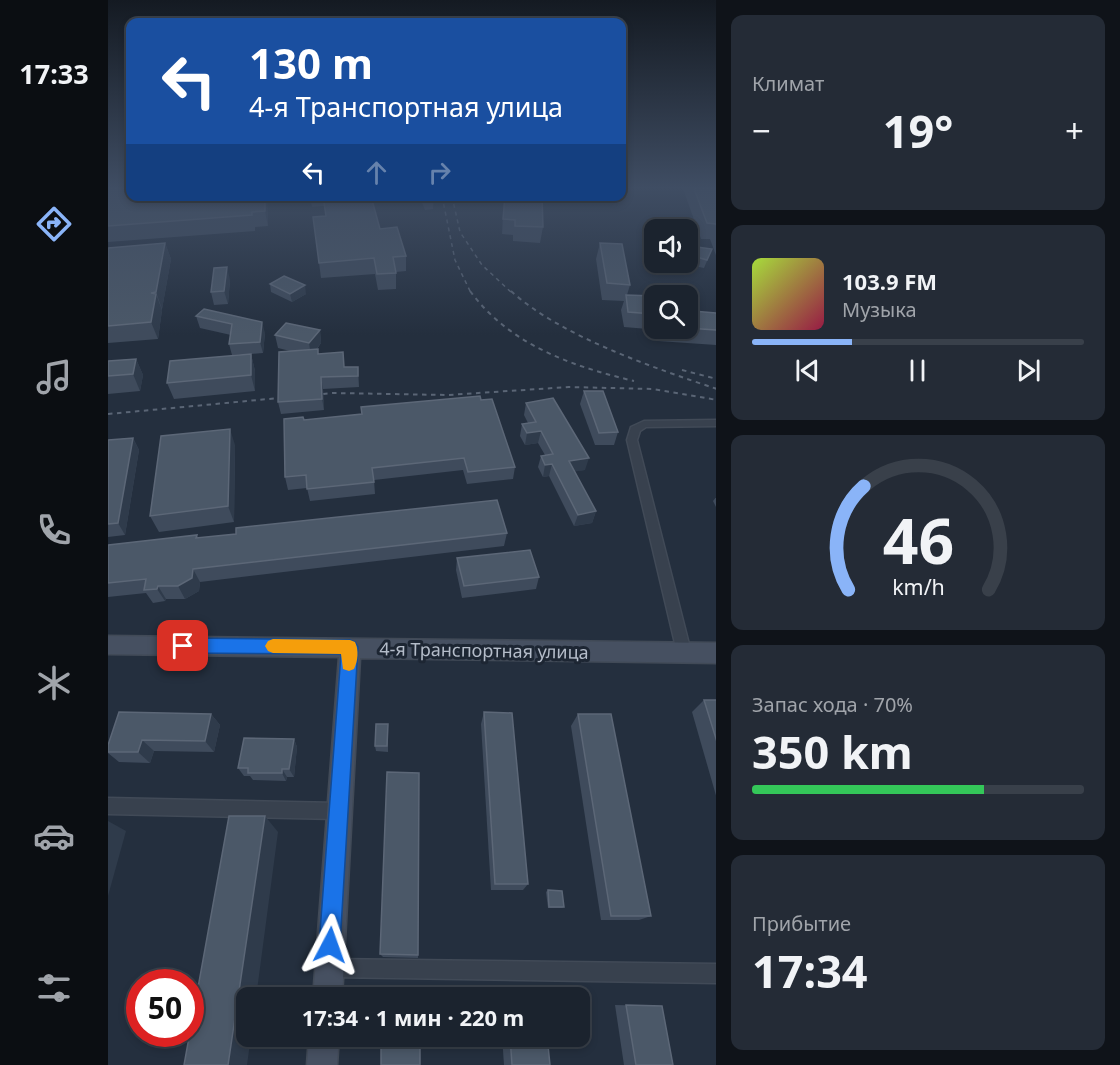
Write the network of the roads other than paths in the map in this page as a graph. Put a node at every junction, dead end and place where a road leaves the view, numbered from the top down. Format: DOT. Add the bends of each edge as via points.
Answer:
graph roads {
  1 [pos="716,423"];
  2 [pos="108,645"];
  3 [pos="350,647"];
  4 [pos="684,652"];
  5 [pos="716,653"];
  6 [pos="108,806"];
  7 [pos="338,810"];
  8 [pos="328,968"];
  9 [pos="716,974"];
  10 [pos="327,987"];
  11 [pos="323,1047"];
  12 [pos="322,1065"];
  1 -- 4 [label="street" via="644,424 635,429 632,440"];
  2 -- 3 [label="main road, 4-я Транспортная улица"];
  3 -- 4 [label="main road, 4-я Транспортная улица"];
  3 -- 7 [label="main road"];
  4 -- 5 [label="main road, 4-я Транспортная улица"];
  6 -- 7 [label="street"];
  7 -- 8 [label="main road"];
  8 -- 9 [label="street"];
  8 -- 10 [label="main road"];
  11 -- 12 [label="main road"];
}
